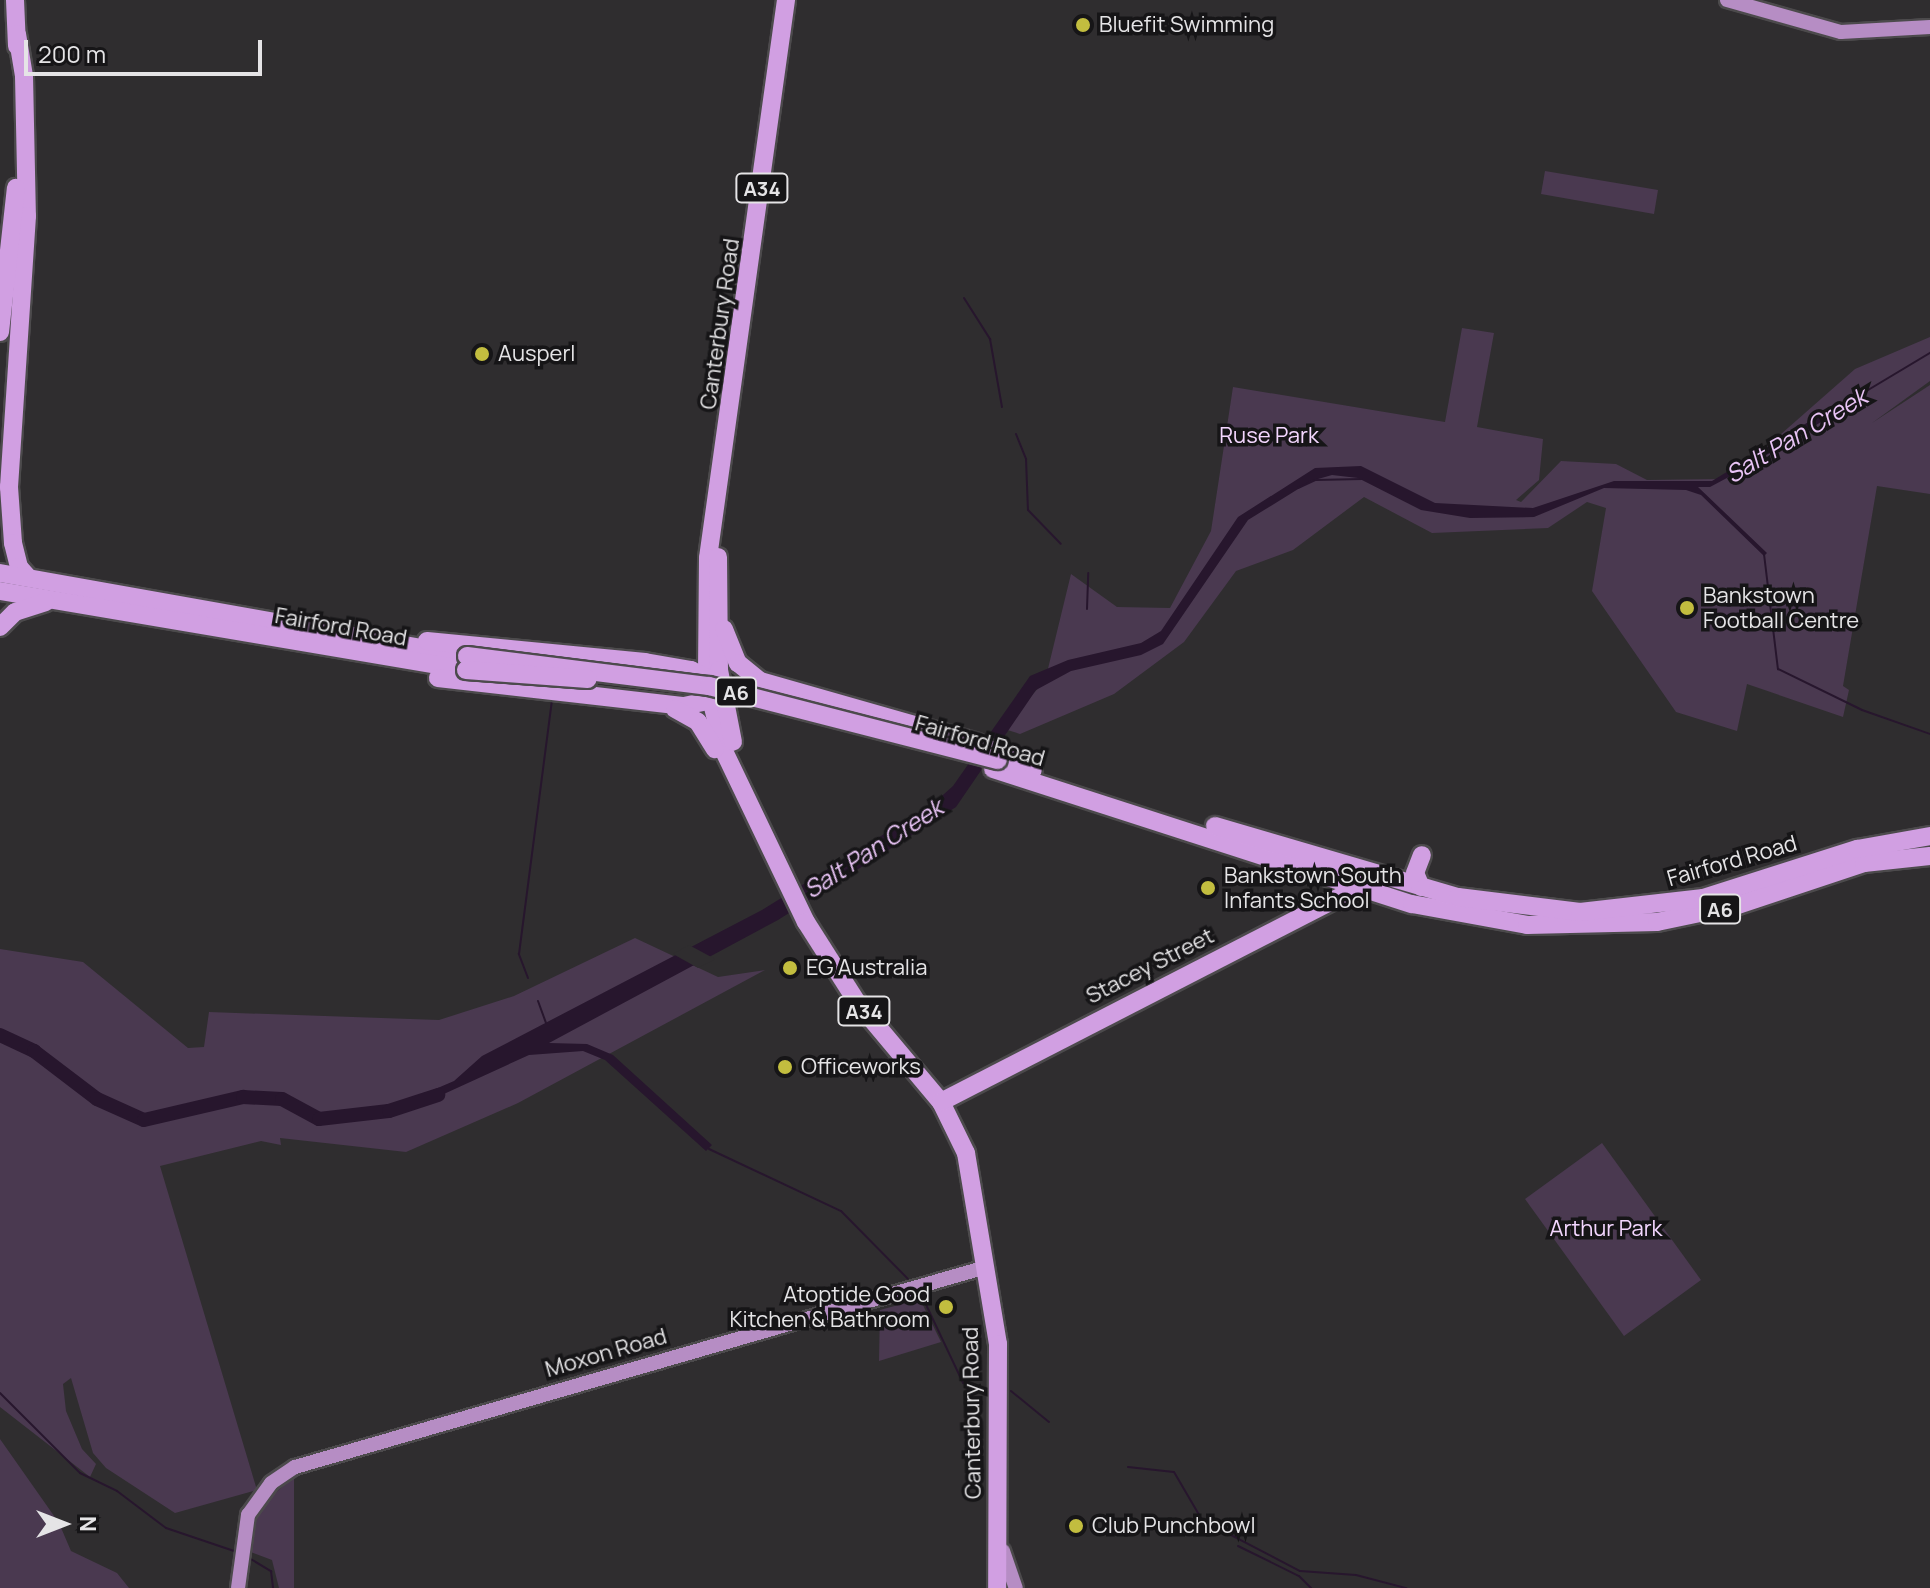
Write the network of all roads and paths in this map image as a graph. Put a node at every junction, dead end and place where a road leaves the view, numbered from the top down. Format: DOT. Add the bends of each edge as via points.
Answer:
graph roads {
  1 [pos="15,0"];
  2 [pos="786,0"];
  3 [pos="1727,0"];
  4 [pos="1930,27"];
  5 [pos="17,34"];
  6 [pos="0,332"];
  7 [pos="9,487"];
  8 [pos="718,512"];
  9 [pos="0,515"];
  10 [pos="28,577"];
  11 [pos="0,582"];
  12 [pos="50,601"];
  13 [pos="719,615"];
  14 [pos="0,627"];
  15 [pos="357,640"];
  16 [pos="704,641"];
  17 [pos="384,659"];
  18 [pos="645,662"];
  19 [pos="466,663"];
  20 [pos="706,676"];
  21 [pos="718,696"];
  22 [pos="653,702"];
  23 [pos="998,760"];
  24 [pos="738,783"];
  25 [pos="1930,836"];
  26 [pos="1422,855"];
  27 [pos="1930,856"];
  28 [pos="1319,872"];
  29 [pos="1381,875"];
  30 [pos="1360,886"];
  31 [pos="1421,887"];
  32 [pos="793,888"];
  33 [pos="1322,905"];
  34 [pos="941,1102"];
  35 [pos="986,1267"];
  36 [pos="997,1536"];
  37 [pos="238,1588"];
  38 [pos="997,1588"];
  39 [pos="1016,1588"];
  1 -- 5 [label="highway"];
  2 -- 8 [label="highway, Canterbury Road / A34"];
  3 -- 4 [label="main road" via="1841,32"];
  5 -- 6 [label="highway" via="16,189"];
  5 -- 7 [label="highway" via="24,76 27,216"];
  7 -- 9 [label="highway"];
  7 -- 10 [label="highway" via="13,543 19,567"];
  8 -- 13 [label="highway, Canterbury Road / A34"];
  8 -- 16 [label="highway, Canterbury Road / A34" via="708,558"];
  10 -- 11 [label="highway, Fairford Road / A6"];
  10 -- 15 [label="highway, Fairford Road / A6"];
  11 -- 12 [label="highway, Fairford Road / A6"];
  12 -- 14 [label="highway" via="15,612"];
  12 -- 17 [label="highway, Fairford Road / A6"];
  13 -- 21 [label="highway, Canterbury Road / A34"];
  13 -- 23 [label="highway" via="735,658 747,673"];
  15 -- 18 [label="highway" via="526,647"];
  15 -- 19 [label="highway, Fairford Road / A6"];
  16 -- 18 [label="highway" via="689,659"];
  16 -- 20 [label="highway, Canterbury Road / A34"];
  17 -- 19 [label="highway, Fairford Road / A6"];
  17 -- 22 [label="highway, A6" via="392,666 452,681"];
  18 -- 20 [label="highway"];
  19 -- 23 [label="highway, Fairford Road / A6, bridge" via="700,695"];
  20 -- 21 [label="highway, Canterbury Road / A34"];
  21 -- 22 [label="highway, A6"];
  21 -- 24 [label="highway, Canterbury Road / A34"];
  21 -- 32 [label="highway, Canterbury Road / A34" via="748,785"];
  22 -- 24 [label="highway, A6" via="698,722 725,771"];
  23 -- 28 [label="highway, Fairford Road / A6"];
  23 -- 29 [label="highway, Fairford Road / A6"];
  24 -- 32 [label="highway, Canterbury Road / A34"];
  25 -- 31 [label="highway, Fairford Road / A6" via="1857,849 1703,898 1626,909 1521,908"];
  26 -- 31 [label="highway" via="1415,873"];
  27 -- 30 [label="highway, Fairford Road / A6" via="1864,863 1711,912 1606,927 1487,921"];
  28 -- 30 [label="highway, Fairford Road / A6"];
  28 -- 33 [label="highway" via="1328,887"];
  29 -- 30 [label="highway, Stacey Street"];
  29 -- 31 [label="highway, Fairford Road / A6"];
  30 -- 33 [label="highway, Stacey Street"];
  32 -- 34 [label="highway, Canterbury Road / A34" via="857,1002"];
  33 -- 34 [label="highway, Stacey Street"];
  34 -- 35 [label="highway, Canterbury Road / A34" via="969,1164"];
  35 -- 36 [label="highway, Canterbury Road / A34" via="998,1357"];
  35 -- 37 [label="main road, Moxon Road" via="304,1464 277,1478 253,1505 240,1553"];
  36 -- 38 [label="highway, Canterbury Road / A34"];
  36 -- 39 [label="main road"];
}
